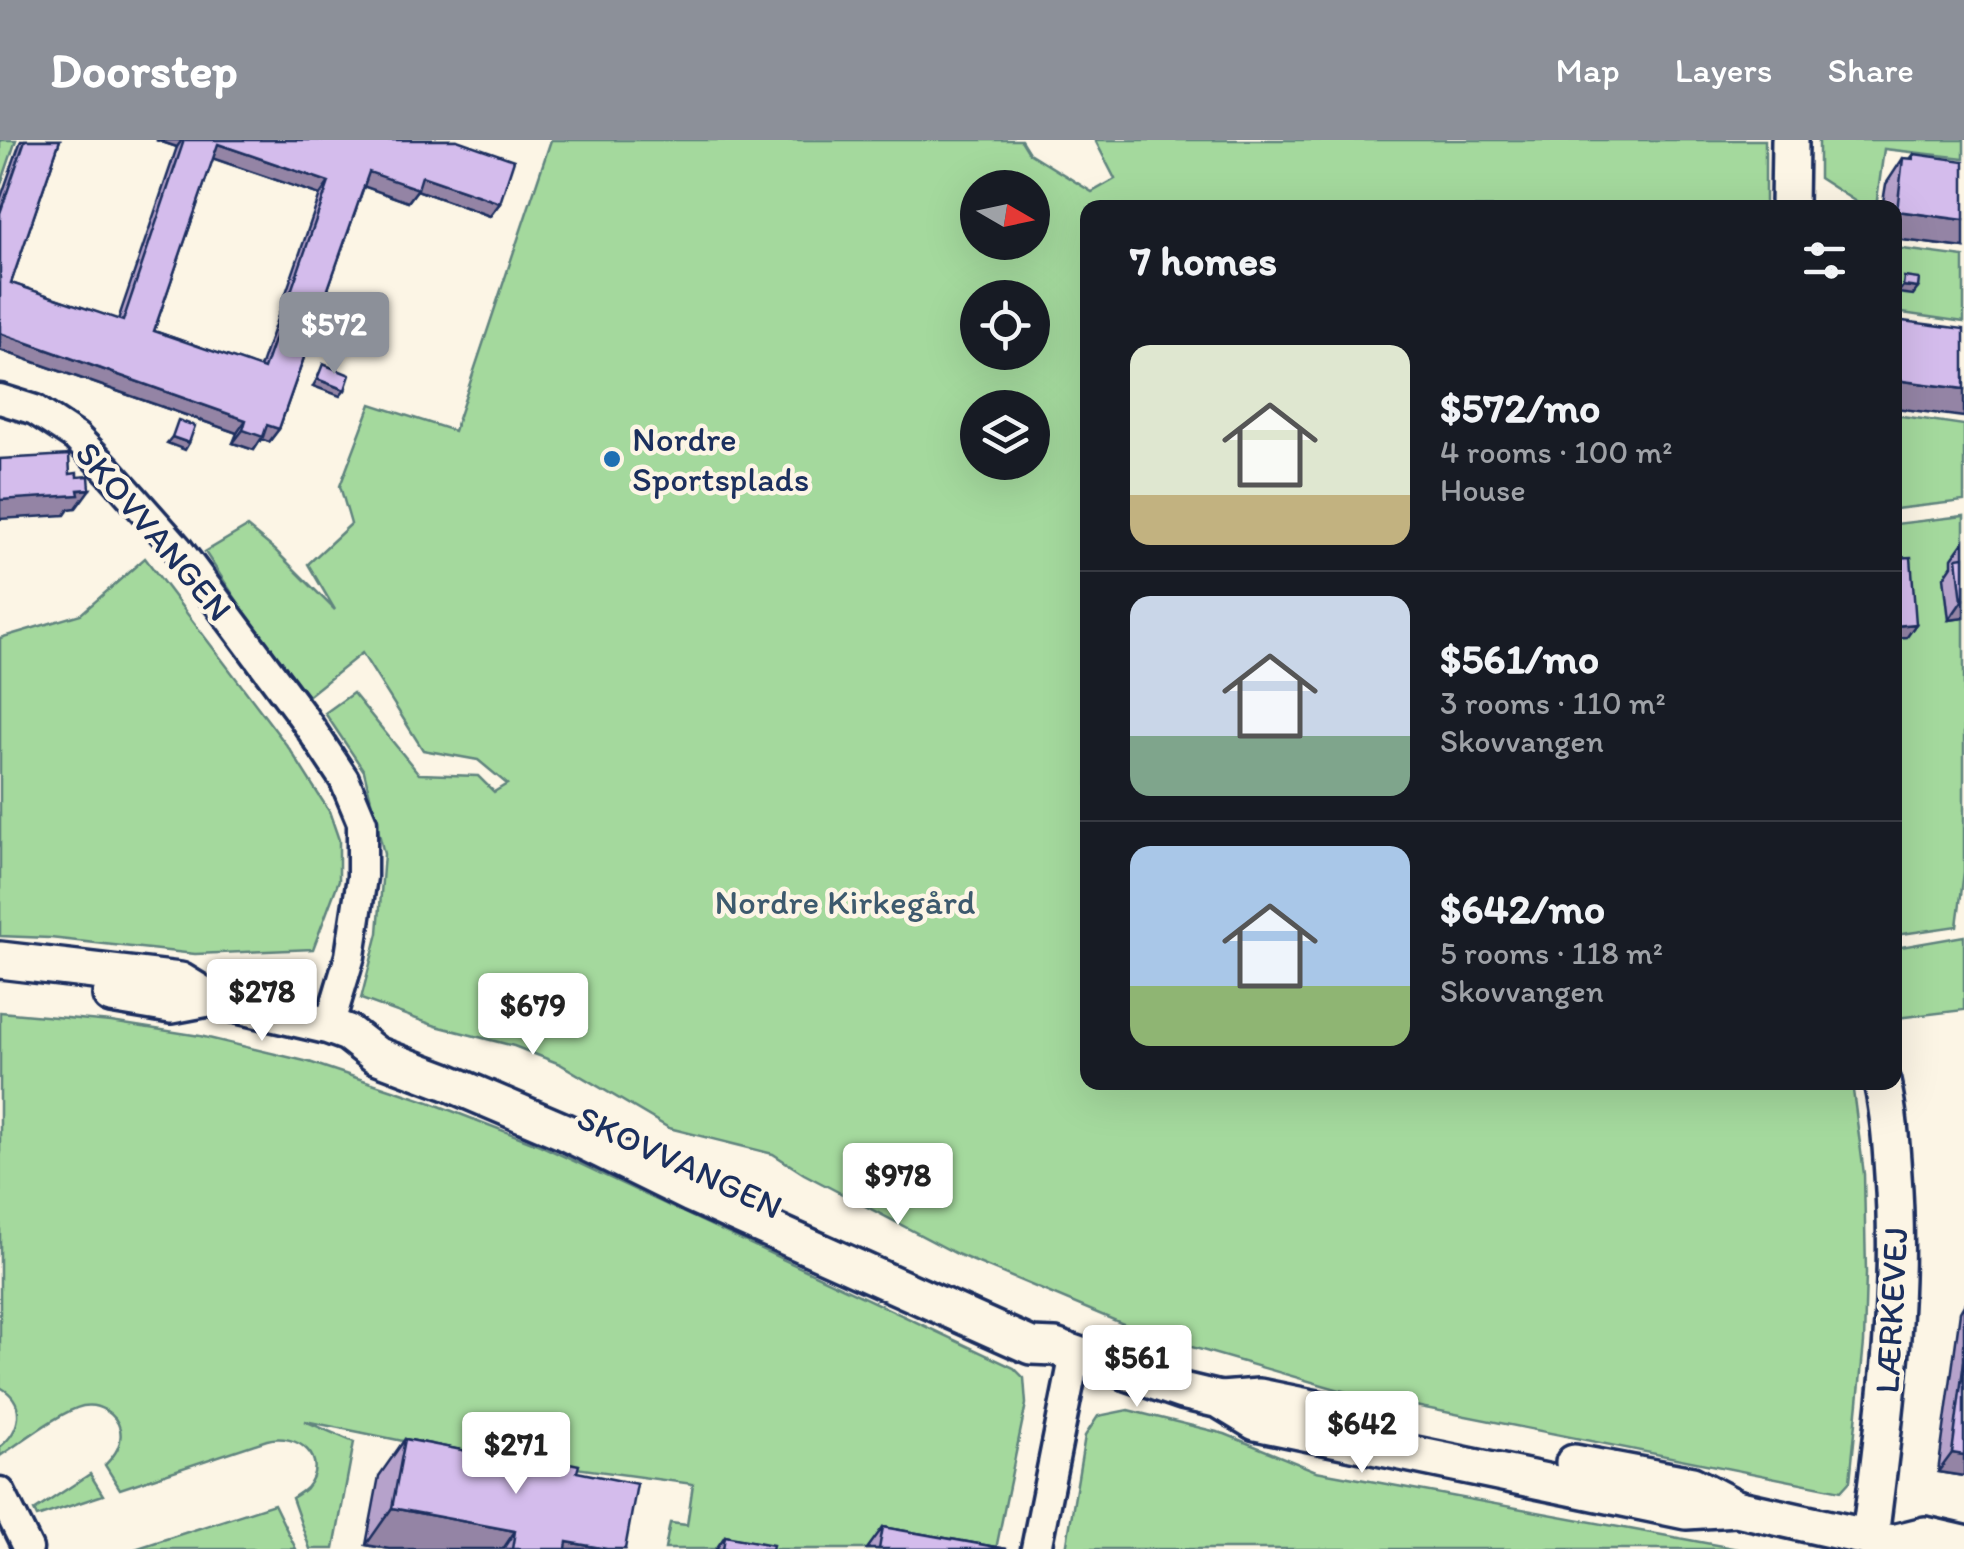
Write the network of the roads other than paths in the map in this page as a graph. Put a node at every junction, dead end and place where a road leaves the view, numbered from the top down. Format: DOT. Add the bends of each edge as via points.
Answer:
graph roads {
  1 [pos="1790,140"];
  2 [pos="1789,200"];
  3 [pos="0,399"];
  4 [pos="0,960"];
  5 [pos="0,983"];
  6 [pos="208,998"];
  7 [pos="338,1029"];
  8 [pos="1884,1090"];
  9 [pos="1065,1350"];
  10 [pos="0,1492"];
  11 [pos="1890,1543"];
  12 [pos="1964,1544"];
  13 [pos="28,1549"];
  14 [pos="1036,1549"];
  1 -- 2 [label="street"];
  3 -- 7 [label="street, SKOVVANGEN" via="76,436 108,470 178,549 344,779 362,822 362,877"];
  4 -- 6 [label="street, SKOVVANGEN" via="180,981"];
  5 -- 6 [label="street, SKOVVANGEN" via="171,1005"];
  6 -- 7 [label="street, SKOVVANGEN"];
  7 -- 9 [label="street, SKOVVANGEN" via="376,1055 565,1132 1032,1346"];
  8 -- 11 [label="street, LÆRKEVEJ" via="1896,1219"];
  9 -- 11 [label="street, SKOVVANGEN" via="1220,1400 1258,1397 1692,1485 1736,1508"];
  9 -- 14 [label="street"];
  10 -- 13 [label="street"];
  11 -- 12 [label="street, SKOVVANGEN" via="1925,1535"];
}
